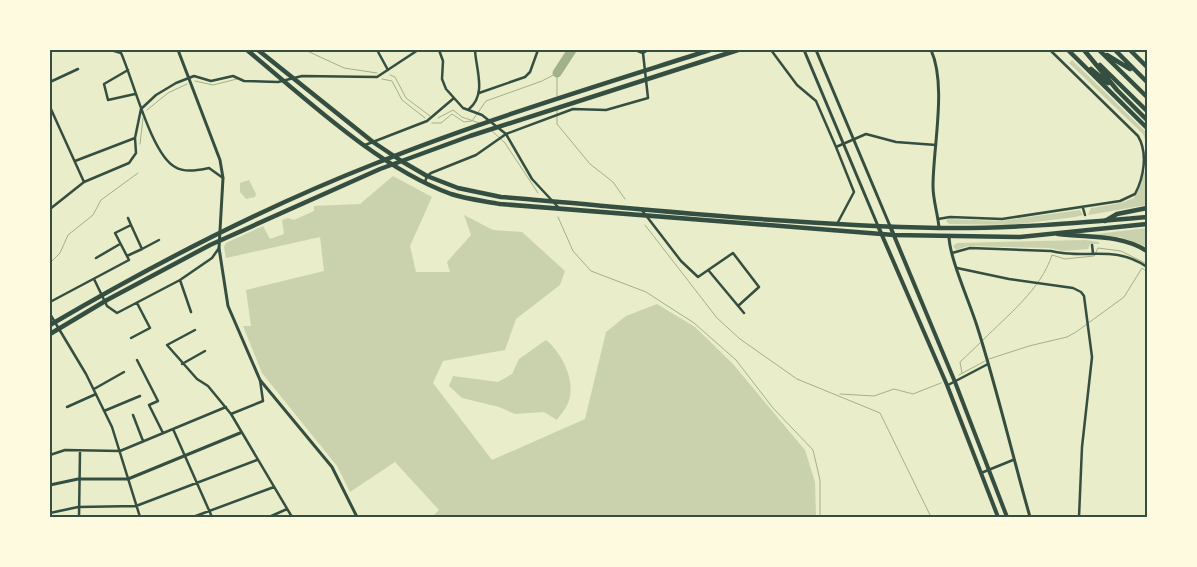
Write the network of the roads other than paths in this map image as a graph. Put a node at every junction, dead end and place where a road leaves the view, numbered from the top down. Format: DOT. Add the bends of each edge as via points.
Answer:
graph roads {
  1 [pos="111,50"];
  2 [pos="178,50"];
  3 [pos="247,50"];
  4 [pos="258,50"];
  5 [pos="377,50"];
  6 [pos="418,50"];
  7 [pos="439,50"];
  8 [pos="475,50"];
  9 [pos="518,50"];
  10 [pos="524,50"];
  11 [pos="538,50"];
  12 [pos="635,50"];
  13 [pos="648,50"];
  14 [pos="710,50"];
  15 [pos="738,50"];
  16 [pos="771,50"];
  17 [pos="804,50"];
  18 [pos="816,50"];
  19 [pos="931,50"];
  20 [pos="1050,50"];
  21 [pos="1068,50"];
  22 [pos="1084,50"];
  23 [pos="1099,50"];
  24 [pos="1115,50"];
  25 [pos="1130,50"];
  26 [pos="643,53"];
  27 [pos="1147,67"];
  28 [pos="78,69"];
  29 [pos="128,70"];
  30 [pos="388,70"];
  31 [pos="1135,72"];
  32 [pos="189,78"];
  33 [pos="293,78"];
  34 [pos="284,80"];
  35 [pos="50,82"];
  36 [pos="1147,82"];
  37 [pos="1117,90"];
  38 [pos="479,93"];
  39 [pos="135,94"];
  40 [pos="1147,97"];
  41 [pos="454,98"];
  42 [pos="50,107"];
  43 [pos="141,109"];
  44 [pos="469,109"];
  45 [pos="1147,111"];
  46 [pos="1146,118"];
  47 [pos="1147,128"];
  48 [pos="505,135"];
  49 [pos="136,138"];
  50 [pos="854,139"];
  51 [pos="373,142"];
  52 [pos="844,143"];
  53 [pos="365,145"];
  54 [pos="936,145"];
  55 [pos="836,147"];
  56 [pos="75,161"];
  57 [pos="427,176"];
  58 [pos="223,178"];
  59 [pos="84,182"];
  60 [pos="424,183"];
  61 [pos="553,201"];
  62 [pos="640,208"];
  63 [pos="1083,208"];
  64 [pos="1147,208"];
  65 [pos="50,209"];
  66 [pos="560,210"];
  67 [pos="1085,215"];
  68 [pos="646,217"];
  69 [pos="1147,217"];
  70 [pos="128,218"];
  71 [pos="938,219"];
  72 [pos="1105,221"];
  73 [pos="837,224"];
  74 [pos="1147,224"];
  75 [pos="131,225"];
  76 [pos="878,226"];
  77 [pos="890,226"];
  78 [pos="939,228"];
  79 [pos="882,234"];
  80 [pos="1058,234"];
  81 [pos="894,235"];
  82 [pos="949,236"];
  83 [pos="158,240"];
  84 [pos="120,244"];
  85 [pos="1092,244"];
  86 [pos="142,248"];
  87 [pos="219,248"];
  88 [pos="1147,251"];
  89 [pos="952,252"];
  90 [pos="1094,253"];
  91 [pos="127,256"];
  92 [pos="96,258"];
  93 [pos="1147,267"];
  94 [pos="958,268"];
  95 [pos="709,271"];
  96 [pos="94,279"];
  97 [pos="180,280"];
  98 [pos="50,302"];
  99 [pos="137,303"];
  100 [pos="738,306"];
  101 [pos="191,312"];
  102 [pos="744,313"];
  103 [pos="50,314"];
  104 [pos="50,325"];
  105 [pos="195,330"];
  106 [pos="50,334"];
  107 [pos="131,338"];
  108 [pos="205,350"];
  109 [pos="137,360"];
  110 [pos="182,364"];
  111 [pos="988,364"];
  112 [pos="124,372"];
  113 [pos="260,380"];
  114 [pos="955,382"];
  115 [pos="948,385"];
  116 [pos="94,389"];
  117 [pos="96,394"];
  118 [pos="140,396"];
  119 [pos="66,407"];
  120 [pos="226,407"];
  121 [pos="104,410"];
  122 [pos="231,414"];
  123 [pos="133,415"];
  124 [pos="173,429"];
  125 [pos="163,433"];
  126 [pos="240,433"];
  127 [pos="143,441"];
  128 [pos="120,451"];
  129 [pos="80,452"];
  130 [pos="50,455"];
  131 [pos="185,456"];
  132 [pos="257,460"];
  133 [pos="1013,460"];
  134 [pos="989,470"];
  135 [pos="981,473"];
  136 [pos="78,479"];
  137 [pos="128,479"];
  138 [pos="197,483"];
  139 [pos="50,485"];
  140 [pos="274,487"];
  141 [pos="136,506"];
  142 [pos="78,507"];
  143 [pos="286,509"];
  144 [pos="209,512"];
  145 [pos="50,513"];
  146 [pos="79,517"];
  147 [pos="140,517"];
  148 [pos="193,517"];
  149 [pos="212,517"];
  150 [pos="268,517"];
  151 [pos="292,517"];
  152 [pos="357,517"];
  153 [pos="998,517"];
  154 [pos="1007,517"];
  155 [pos="1030,517"];
  156 [pos="1079,517"];
  1 -- 29 [label="street" via="120,53"];
  2 -- 32 [label="street"];
  3 -- 34 [label="highway"];
  4 -- 33 [label="highway"];
  5 -- 30 [label="street"];
  6 -- 30 [label="street"];
  7 -- 41 [label="street" via="443,61 442,79"];
  8 -- 38 [label="street"];
  9 -- 10 [label="street"];
  11 -- 38 [label="street" via="525,77"];
  12 -- 26 [label="street"];
  13 -- 26 [label="street"];
  14 -- 104 [label="highway" via="464,130 374,164 212,235"];
  15 -- 106 [label="highway" via="470,136 380,169 210,245"];
  16 -- 55 [label="street" via="796,85 816,101"];
  17 -- 52 [label="street"];
  18 -- 50 [label="street"];
  19 -- 54 [label="street" via="937,85"];
  20 -- 63 [label="street" via="1138,136 1144,151 1140,180 1132,197"];
  21 -- 37 [label="highway"];
  21 -- 47 [label="highway"];
  22 -- 37 [label="highway"];
  22 -- 45 [label="highway"];
  23 -- 31 [label="highway"];
  23 -- 40 [label="highway"];
  24 -- 31 [label="highway"];
  25 -- 27 [label="highway"];
  26 -- 48 [label="street" via="648,98 606,110 573,109"];
  28 -- 35 [label="street"];
  29 -- 39 [label="street"];
  29 -- 39 [label="street" via="104,84 108,100"];
  30 -- 33 [label="street" via="377,77"];
  31 -- 36 [label="highway"];
  32 -- 34 [label="street" via="198,76 211,81 233,76 244,81"];
  32 -- 43 [label="street" via="165,89"];
  32 -- 58 [label="street" via="220,160"];
  33 -- 34 [label="street"];
  33 -- 51 [label="highway"];
  34 -- 53 [label="highway"];
  37 -- 46 [label="highway"];
  38 -- 44 [label="street"];
  39 -- 43 [label="street"];
  41 -- 44 [label="street" via="463,108"];
  41 -- 51 [label="street" via="427,121"];
  42 -- 56 [label="street"];
  43 -- 49 [label="street"];
  43 -- 58 [label="street" via="160,151 172,166 186,171 209,168"];
  44 -- 48 [label="street" via="482,115"];
  48 -- 57 [label="street" via="476,155"];
  48 -- 61 [label="street" via="532,179"];
  49 -- 56 [label="street"];
  49 -- 59 [label="street" via="136,153 129,163"];
  50 -- 52 [label="street"];
  50 -- 54 [label="street" via="866,134 896,142"];
  50 -- 77 [label="street"];
  51 -- 53 [label="street"];
  51 -- 57 [label="highway"];
  52 -- 55 [label="street"];
  52 -- 76 [label="street"];
  53 -- 60 [label="highway"];
  54 -- 71 [label="street" via="933,186"];
  55 -- 73 [label="street" via="854,192"];
  56 -- 59 [label="street"];
  57 -- 60 [label="street"];
  57 -- 61 [label="highway" via="466,190 501,197"];
  58 -- 87 [label="street"];
  59 -- 65 [label="street"];
  60 -- 66 [label="highway" via="453,195"];
  61 -- 62 [label="highway"];
  61 -- 66 [label="street"];
  62 -- 68 [label="street"];
  62 -- 73 [label="highway"];
  63 -- 67 [label="street"];
  63 -- 71 [label="street" via="1002,219"];
  64 -- 72 [label="highway" via="1117,214"];
  66 -- 68 [label="highway"];
  68 -- 79 [label="highway"];
  68 -- 95 [label="street" via="697,276"];
  69 -- 72 [label="highway"];
  70 -- 75 [label="street"];
  71 -- 78 [label="street"];
  72 -- 78 [label="highway"];
  73 -- 76 [label="highway"];
  74 -- 80 [label="highway"];
  75 -- 84 [label="street" via="114,233"];
  75 -- 86 [label="street"];
  76 -- 77 [label="highway"];
  76 -- 79 [label="main road"];
  77 -- 78 [label="highway"];
  77 -- 81 [label="main road"];
  79 -- 81 [label="highway"];
  79 -- 115 [label="main road"];
  80 -- 82 [label="highway"];
  80 -- 88 [label="highway" via="1112,238"];
  81 -- 82 [label="highway"];
  81 -- 114 [label="main road"];
  82 -- 89 [label="street"];
  83 -- 86 [label="street"];
  84 -- 91 [label="street"];
  84 -- 92 [label="street"];
  85 -- 90 [label="street"];
  86 -- 91 [label="street"];
  87 -- 97 [label="street" via="212,258"];
  87 -- 113 [label="street" via="228,306"];
  89 -- 90 [label="street" via="970,248"];
  89 -- 94 [label="street"];
  90 -- 93 [label="street" via="1121,255"];
  91 -- 96 [label="street" via="129,260"];
  94 -- 111 [label="street"];
  94 -- 156 [label="street" via="1073,288 1084,296 1092,357 1082,447"];
  95 -- 100 [label="street"];
  95 -- 100 [label="street" via="733,253 760,287"];
  96 -- 98 [label="street"];
  96 -- 99 [label="street" via="109,310 117,313"];
  97 -- 99 [label="street"];
  97 -- 101 [label="street"];
  99 -- 107 [label="street" via="150,328"];
  100 -- 102 [label="street"];
  103 -- 116 [label="street"];
  105 -- 110 [label="street" via="167,345"];
  108 -- 110 [label="street"];
  109 -- 125 [label="street" via="158,401 149,405"];
  110 -- 120 [label="street"];
  111 -- 114 [label="street"];
  111 -- 133 [label="street"];
  112 -- 116 [label="street"];
  113 -- 122 [label="street" via="263,401"];
  113 -- 152 [label="street" via="332,467"];
  114 -- 115 [label="street"];
  114 -- 134 [label="main road"];
  115 -- 135 [label="main road"];
  116 -- 117 [label="street"];
  117 -- 119 [label="street"];
  117 -- 121 [label="street"];
  118 -- 121 [label="street"];
  120 -- 122 [label="street"];
  120 -- 124 [label="street"];
  121 -- 128 [label="street"];
  122 -- 126 [label="street"];
  123 -- 127 [label="street"];
  124 -- 125 [label="street"];
  124 -- 131 [label="street"];
  125 -- 127 [label="street"];
  126 -- 131 [label="street"];
  126 -- 132 [label="street"];
  127 -- 128 [label="street"];
  128 -- 129 [label="street"];
  128 -- 137 [label="street"];
  129 -- 130 [label="street" via="66,450"];
  129 -- 136 [label="street"];
  131 -- 137 [label="street"];
  131 -- 138 [label="street"];
  132 -- 138 [label="street"];
  132 -- 140 [label="street"];
  133 -- 134 [label="street"];
  133 -- 155 [label="street"];
  134 -- 135 [label="street"];
  134 -- 154 [label="main road"];
  135 -- 153 [label="main road"];
  136 -- 137 [label="street"];
  136 -- 139 [label="street"];
  136 -- 142 [label="street"];
  137 -- 141 [label="street"];
  138 -- 141 [label="street"];
  138 -- 144 [label="street"];
  140 -- 143 [label="street"];
  140 -- 144 [label="street"];
  141 -- 142 [label="street"];
  141 -- 147 [label="street"];
  142 -- 145 [label="street"];
  142 -- 146 [label="street"];
  143 -- 150 [label="street"];
  143 -- 151 [label="street"];
  144 -- 148 [label="street"];
  144 -- 149 [label="street"];
}
